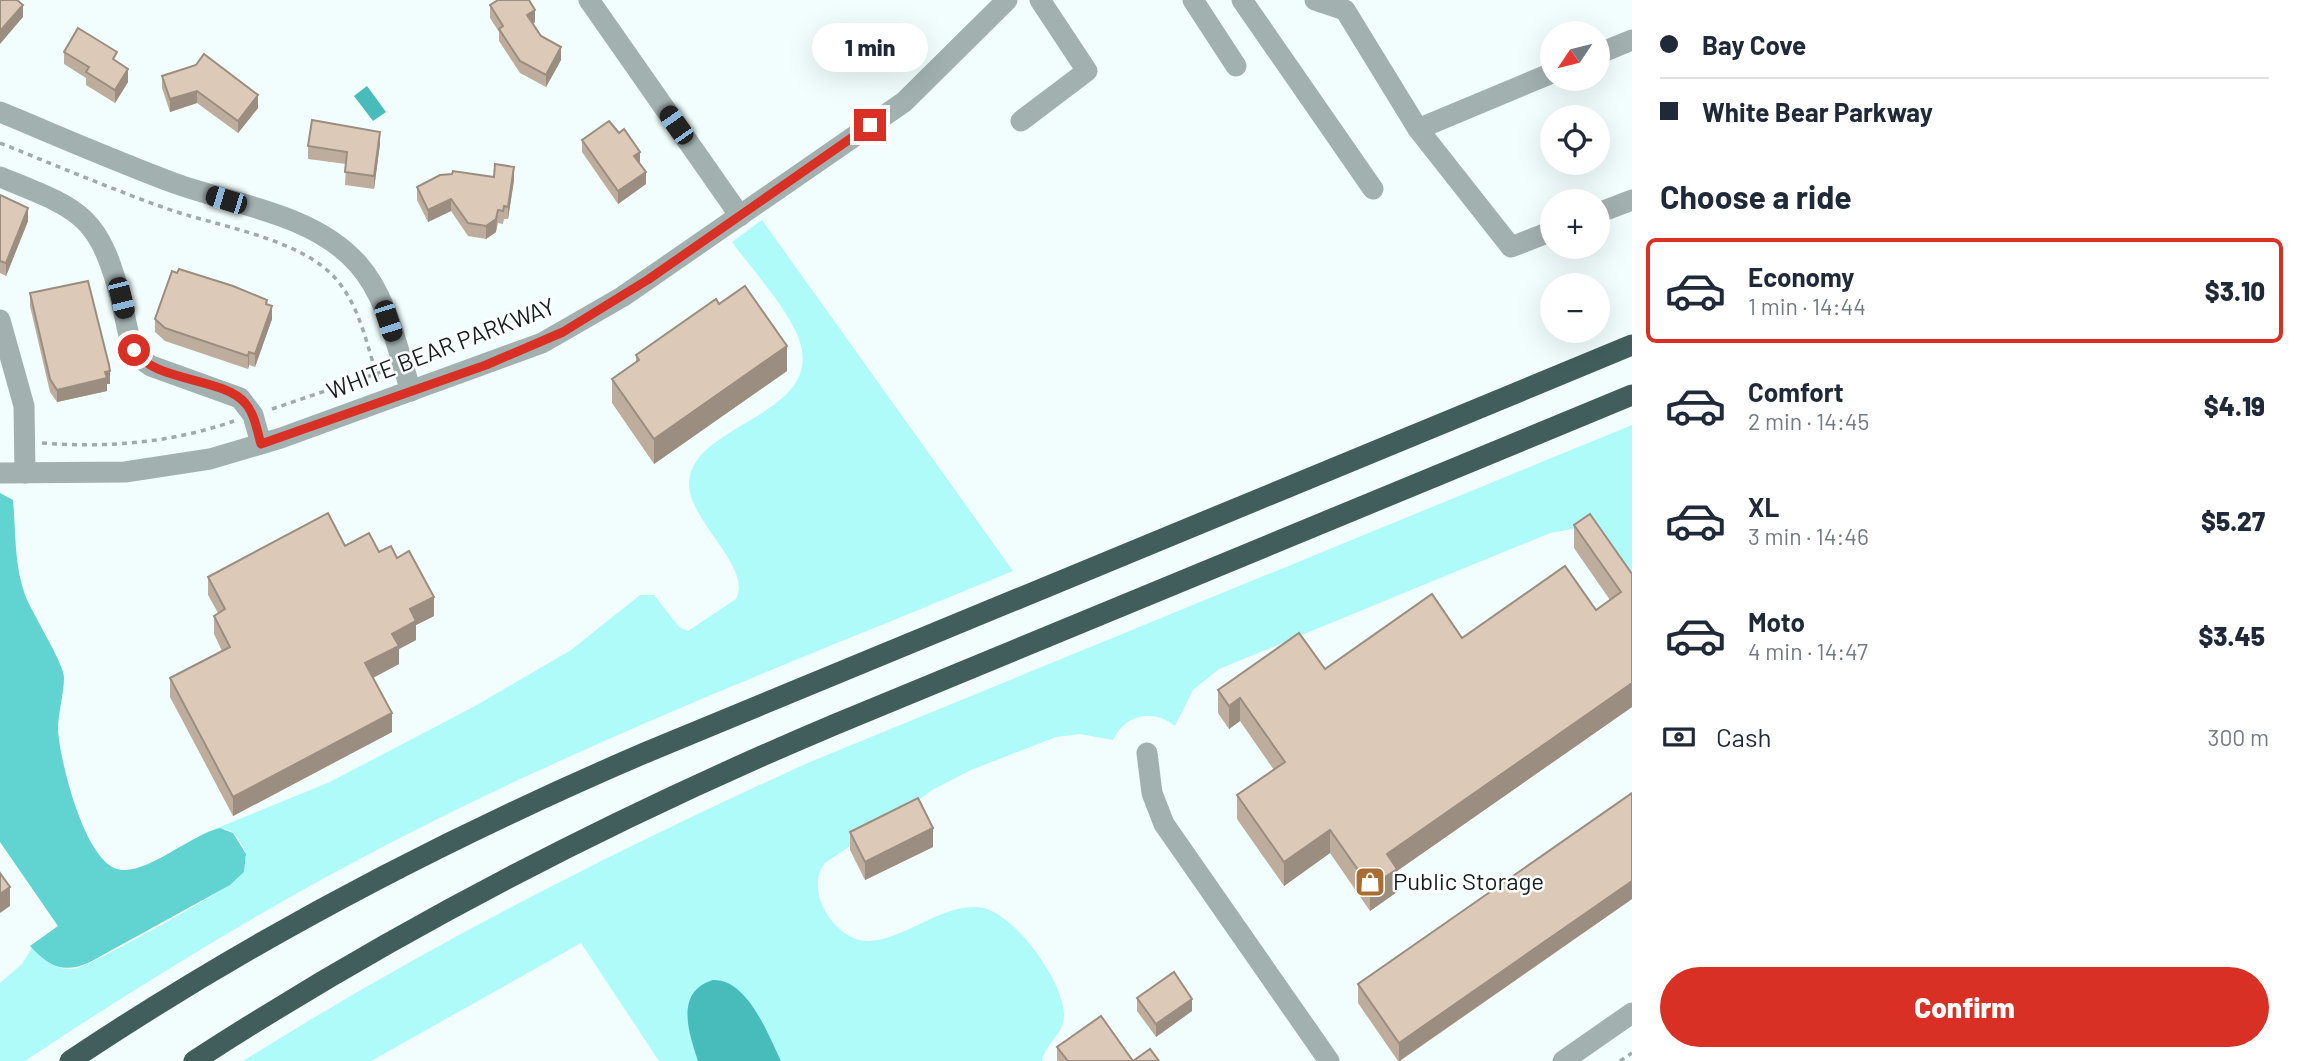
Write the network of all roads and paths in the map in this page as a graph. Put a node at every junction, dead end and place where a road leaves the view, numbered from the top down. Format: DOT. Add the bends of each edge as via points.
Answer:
graph roads {
  1 [pos="589,0"];
  2 [pos="1007,0"];
  3 [pos="1040,0"];
  4 [pos="1193,0"];
  5 [pos="1242,0"];
  6 [pos="1315,0"];
  7 [pos="1354,5"];
  8 [pos="1632,40"];
  9 [pos="1610,49"];
  10 [pos="1236,65"];
  11 [pos="1540,78"];
  12 [pos="0,112"];
  13 [pos="1021,121"];
  14 [pos="1418,129"];
  15 [pos="0,143"];
  16 [pos="0,177"];
  17 [pos="1373,189"];
  18 [pos="1632,200"];
  19 [pos="1610,208"];
  20 [pos="740,216"];
  21 [pos="1540,236"];
  22 [pos="0,320"];
  23 [pos="1632,345"];
  24 [pos="411,391"];
  25 [pos="1632,395"];
  26 [pos="268,410"];
  27 [pos="233,422"];
  28 [pos="41,443"];
  29 [pos="261,444"];
  30 [pos="0,473"];
  31 [pos="25,473"];
  32 [pos="1147,753"];
  33 [pos="1632,1013"];
  34 [pos="1632,1053"];
  35 [pos="69,1061"];
  36 [pos="194,1061"];
  37 [pos="1329,1061"];
  38 [pos="1563,1061"];
  39 [pos="1620,1061"];
  1 -- 20 [label="street"];
  2 -- 20 [label="street, WHITE BEAR PARKWAY" via="904,102"];
  3 -- 13 [label="street" via="1087,71"];
  4 -- 10 [label="street"];
  5 -- 17 [label="street"];
  6 -- 7 [label="street"];
  7 -- 14 [label="street"];
  8 -- 9 [label="street"];
  11 -- 14 [label="street"];
  12 -- 24 [label="street" via="173,183 304,226 334,242 360,266 376,292"];
  14 -- 21 [label="street" via="1511,247"];
  15 -- 26 [label="path" via="164,208 279,245 310,258 330,273 355,310 376,373"];
  16 -- 29 [label="street" via="55,199 87,222 111,261 138,357 151,366 240,398 253,415"];
  18 -- 19 [label="street"];
  20 -- 24 [label="street, WHITE BEAR PARKWAY" via="563,332"];
  22 -- 31 [label="street" via="24,412"];
  23 -- 35 [label="highway" via="565,788 331,904 224,964"];
  24 -- 29 [label="street, WHITE BEAR PARKWAY"];
  25 -- 36 [label="highway" via="836,724 683,792 435,917"];
  27 -- 28 [label="path" via="136,444"];
  29 -- 31 [label="street, WHITE BEAR PARKWAY" via="151,469"];
  30 -- 31 [label="street, WHITE BEAR PARKWAY"];
  32 -- 37 [label="street" via="1152,793 1164,824"];
  33 -- 38 [label="street"];
  34 -- 39 [label="path"];
}
